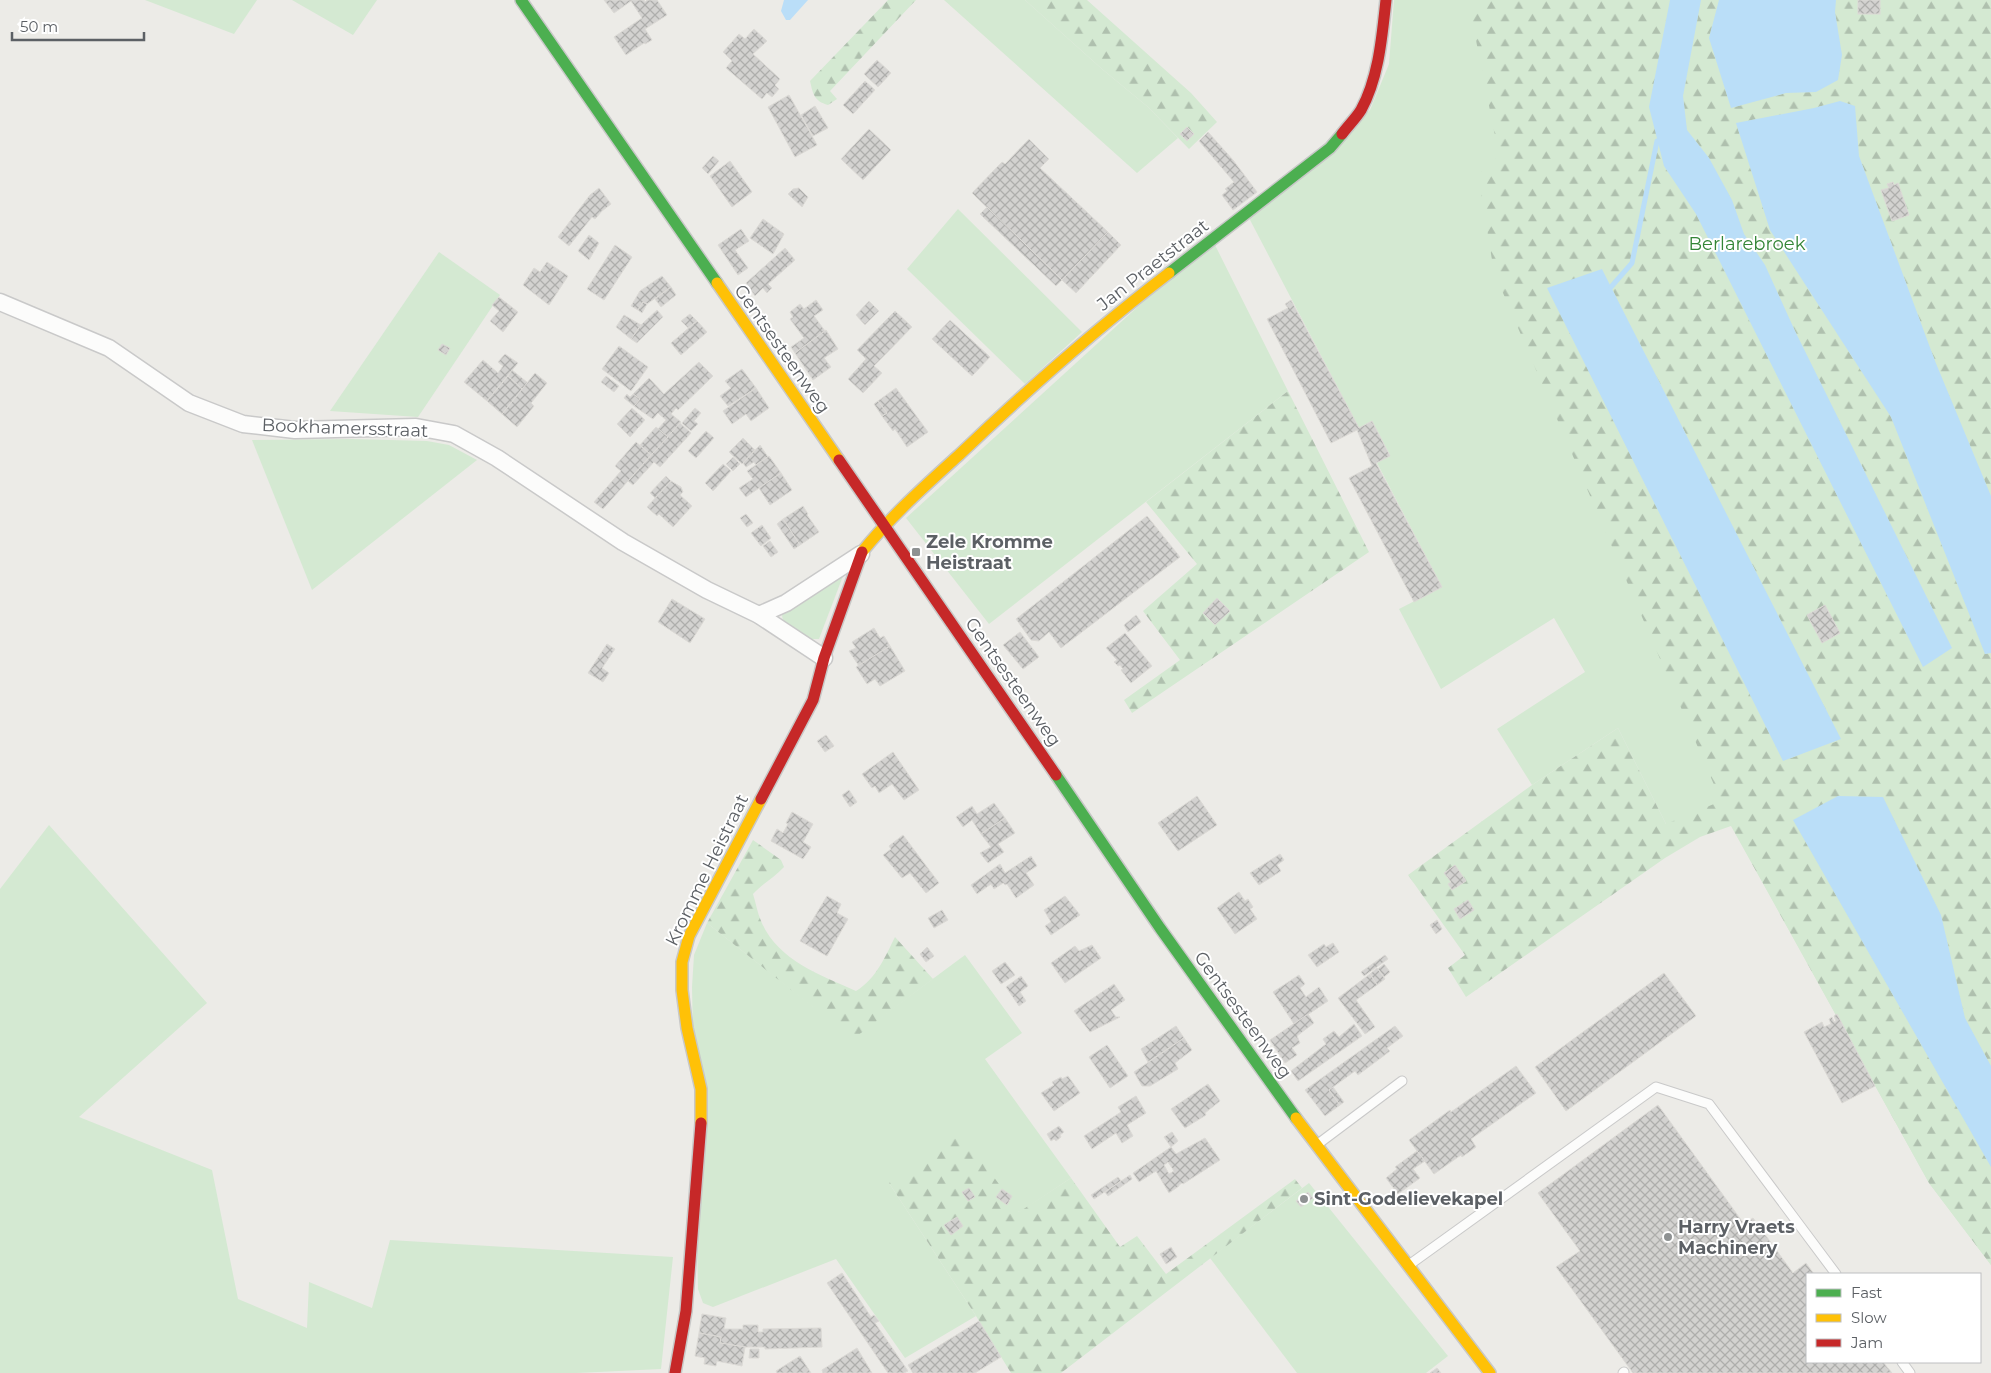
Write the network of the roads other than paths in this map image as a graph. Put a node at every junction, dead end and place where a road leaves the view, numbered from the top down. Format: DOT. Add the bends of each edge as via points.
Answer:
graph roads {
  1 [pos="521,0"];
  2 [pos="1386,0"];
  3 [pos="0,302"];
  4 [pos="883,526"];
  5 [pos="861,554"];
  6 [pos="759,615"];
  7 [pos="824,658"];
  8 [pos="1402,1082"];
  9 [pos="1318,1144"];
  10 [pos="1408,1265"];
  11 [pos="1835,1273"];
  12 [pos="675,1373"];
  13 [pos="1490,1373"];
  1 -- 4 [label="main road, Gentsesteenweg"];
  2 -- 4 [label="main road, Jan Praetstraat" via="1381,45 1362,110 1330,148 1130,303 993,422"];
  3 -- 6 [label="street, Bookhamersstraat" via="109,348 189,403 243,424 295,430 416,427 454,434 497,458 623,542 707,590"];
  4 -- 5 [label="main road, Kromme Heistraat"];
  4 -- 9 [label="main road, Gentsesteenweg" via="1165,936 1282,1100"];
  5 -- 6 [label="street" via="786,603"];
  5 -- 7 [label="main road, Kromme Heistraat"];
  6 -- 7 [label="street, Bookhamersstraat"];
  7 -- 12 [label="main road, Kromme Heistraat" via="813,700 689,936 682,962 687,1028 701,1089 701,1130 686,1311"];
  8 -- 9 [label="lane"];
  9 -- 10 [label="main road, Gentsesteenweg"];
  10 -- 11 [label="lane" via="1656,1087 1709,1104"];
  10 -- 13 [label="main road, Gentsesteenweg"];
}
